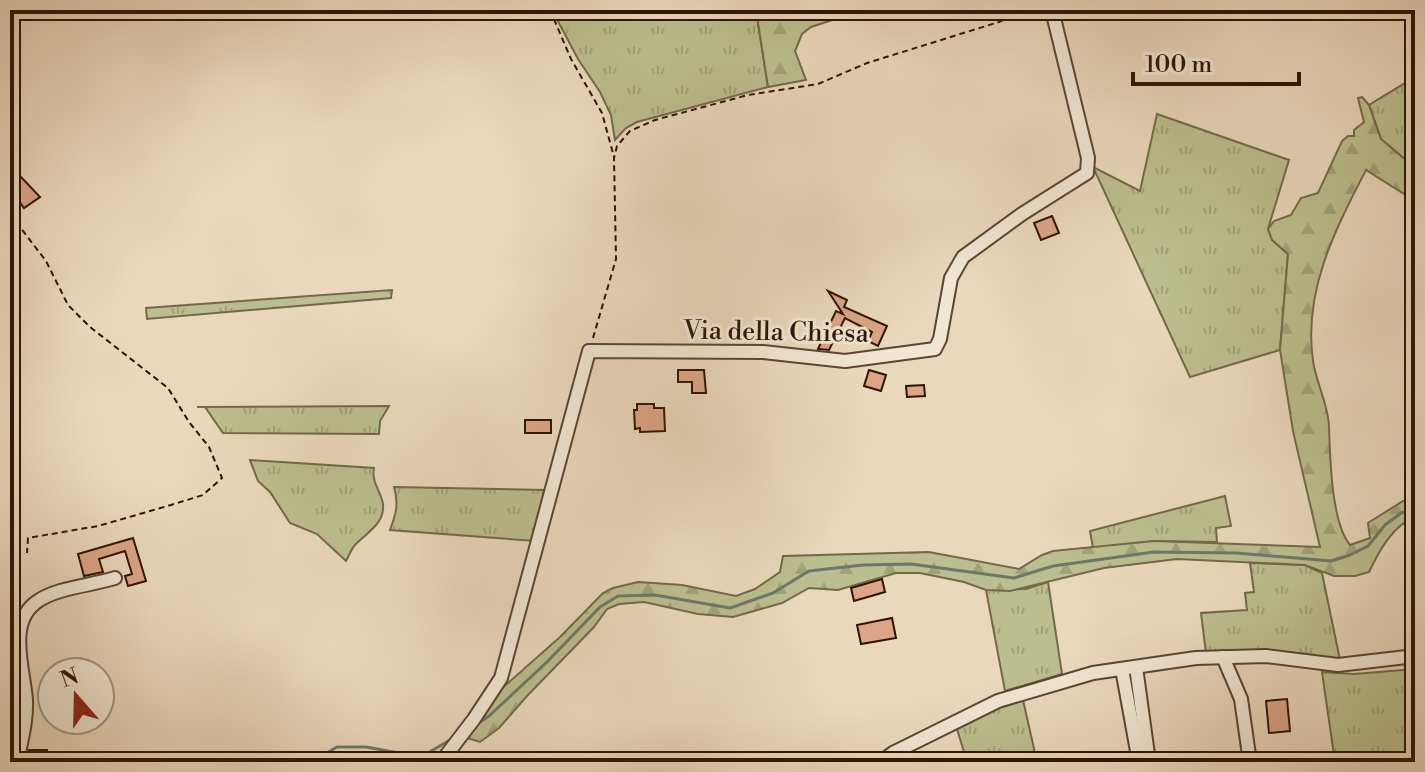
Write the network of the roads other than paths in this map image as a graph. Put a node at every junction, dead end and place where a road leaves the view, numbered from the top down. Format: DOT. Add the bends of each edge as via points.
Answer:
graph roads {
  1 [pos="1052,10"];
  2 [pos="115,578"];
  3 [pos="1415,656"];
  4 [pos="1223,657"];
  5 [pos="1136,667"];
  6 [pos="1122,669"];
  7 [pos="17,762"];
  8 [pos="441,762"];
  9 [pos="881,762"];
  10 [pos="1139,762"];
  11 [pos="1149,762"];
  12 [pos="1250,762"];
  1 -- 8 [label="street, Via della Chiesa" via="1088,158 1087,173 963,257 951,278 935,349 845,361 763,352 589,351 507,660 495,688"];
  2 -- 7 [label="street" via="38,600 24,614 19,633 26,702"];
  3 -- 4 [label="street" via="1338,665"];
  4 -- 5 [label="street"];
  4 -- 12 [label="street" via="1241,699"];
  5 -- 6 [label="street"];
  5 -- 11 [label="street"];
  6 -- 9 [label="street" via="998,701"];
  6 -- 10 [label="street"];
}
